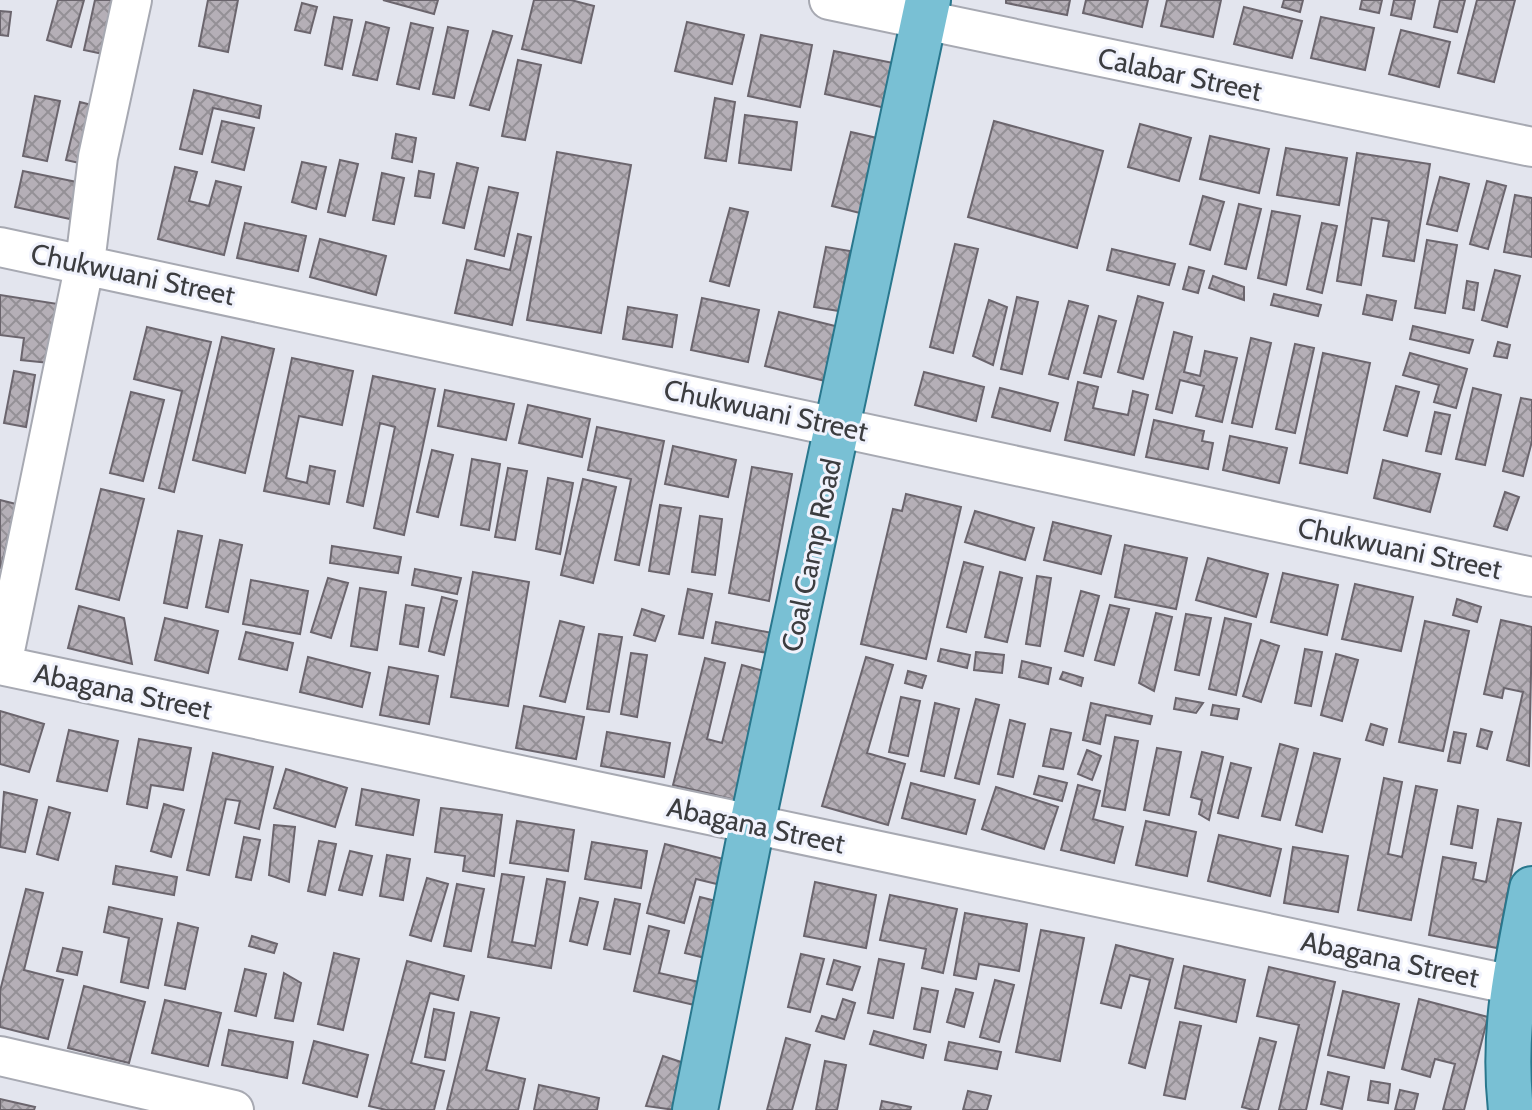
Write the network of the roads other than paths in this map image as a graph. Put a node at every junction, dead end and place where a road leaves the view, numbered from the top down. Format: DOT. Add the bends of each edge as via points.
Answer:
graph roads {
  1 [pos="132,0"];
  2 [pos="829,0"];
  3 [pos="926,11"];
  4 [pos="1532,147"];
  5 [pos="0,247"];
  6 [pos="85,263"];
  7 [pos="839,426"];
  8 [pos="1532,577"];
  9 [pos="1,665"];
  10 [pos="752,825"];
  11 [pos="1532,889"];
  12 [pos="1513,985"];
  13 [pos="0,1056"];
  14 [pos="234,1110"];
  15 [pos="695,1110"];
  16 [pos="1511,1110"];
  1 -- 6 [label="street" via="98,157"];
  2 -- 3 [label="street, Calabar Street"];
  3 -- 4 [label="street, Calabar Street"];
  3 -- 7 [label="main road, Coal Camp Road"];
  5 -- 6 [label="street, Chukwuani Street"];
  6 -- 7 [label="street, Chukwuani Street"];
  6 -- 9 [label="street"];
  7 -- 8 [label="street, Chukwuani Street"];
  7 -- 10 [label="main road, Coal Camp Road"];
  9 -- 10 [label="street, Abagana Street"];
  10 -- 12 [label="street, Abagana Street"];
  10 -- 15 [label="main road, Coal Camp Road"];
  11 -- 12 [label="main road"];
  12 -- 16 [label="main road" via="1506,1061"];
  13 -- 14 [label="street"];
}
